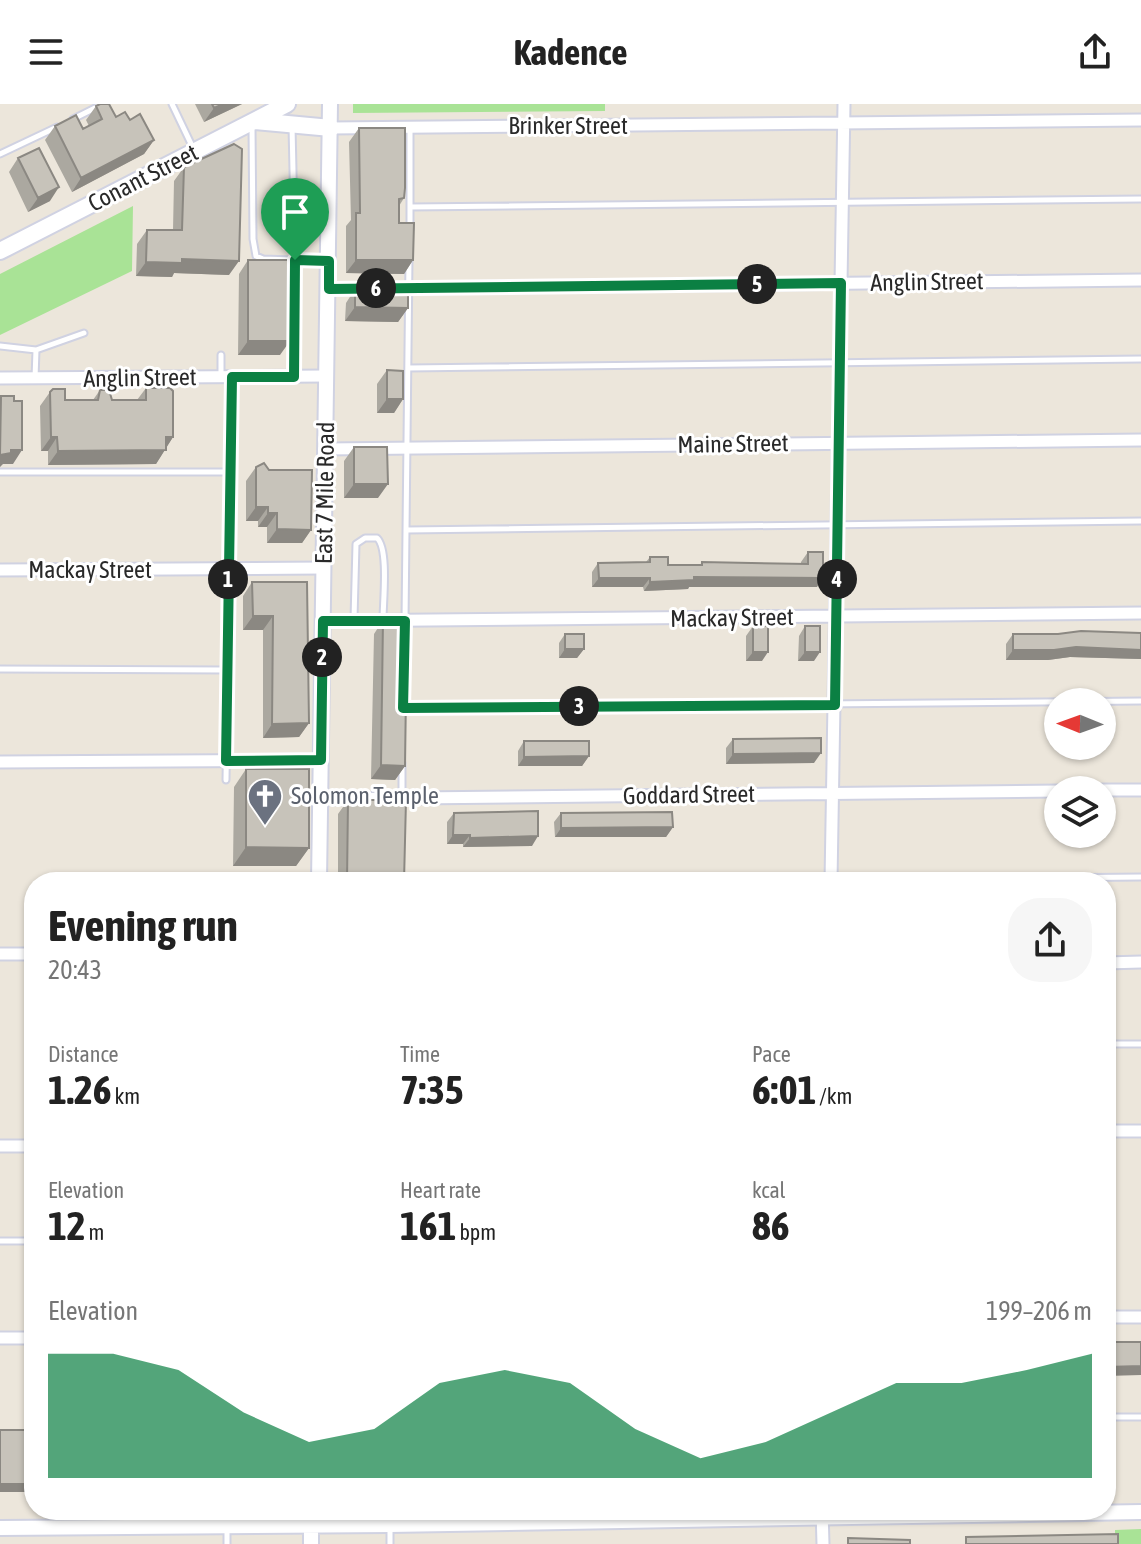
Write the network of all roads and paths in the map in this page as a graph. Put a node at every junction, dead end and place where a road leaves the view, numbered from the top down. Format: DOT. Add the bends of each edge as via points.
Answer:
graph roads {
  1 [pos="103,104"];
  2 [pos="172,104"];
  3 [pos="287,104"];
  4 [pos="330,104"];
  5 [pos="844,104"];
  6 [pos="1141,120"];
  7 [pos="253,121"];
  8 [pos="844,123"];
  9 [pos="292,126"];
  10 [pos="410,127"];
  11 [pos="331,128"];
  12 [pos="195,151"];
  13 [pos="0,154"];
  14 [pos="1141,199"];
  15 [pos="842,203"];
  16 [pos="410,207"];
  17 [pos="409,234"];
  18 [pos="409,248"];
  19 [pos="0,251"];
  20 [pos="295,260"];
  21 [pos="329,261"];
  22 [pos="1141,280"];
  23 [pos="841,283"];
  24 [pos="409,288"];
  25 [pos="329,289"];
  26 [pos="84,333"];
  27 [pos="0,346"];
  28 [pos="36,350"];
  29 [pos="221,355"];
  30 [pos="1141,359"];
  31 [pos="840,362"];
  32 [pos="409,368"];
  33 [pos="327,376"];
  34 [pos="226,377"];
  35 [pos="294,377"];
  36 [pos="0,378"];
  37 [pos="35,379"];
  38 [pos="1141,440"];
  39 [pos="839,443"];
  40 [pos="408,448"];
  41 [pos="326,449"];
  42 [pos="0,472"];
  43 [pos="230,472"];
  44 [pos="1141,521"];
  45 [pos="837,524"];
  46 [pos="407,530"];
  47 [pos="324,568"];
  48 [pos="228,569"];
  49 [pos="0,570"];
  50 [pos="1141,613"];
  51 [pos="836,616"];
  52 [pos="323,621"];
  53 [pos="354,621"];
  54 [pos="383,621"];
  55 [pos="405,621"];
  56 [pos="405,636"];
  57 [pos="0,669"];
  58 [pos="226,670"];
  59 [pos="403,693"];
  60 [pos="1141,701"];
  61 [pos="835,705"];
  62 [pos="403,708"];
  63 [pos="403,723"];
  64 [pos="403,753"];
  65 [pos="321,760"];
  66 [pos="226,761"];
  67 [pos="0,762"];
  68 [pos="226,780"];
  69 [pos="1116,790"];
  70 [pos="1141,790"];
  71 [pos="1044,791"];
  72 [pos="833,793"];
  73 [pos="402,798"];
  74 [pos="320,799"];
  75 [pos="402,812"];
  76 [pos="319,872"];
  77 [pos="831,872"];
  78 [pos="1116,877"];
  79 [pos="1141,877"];
  80 [pos="0,954"];
  81 [pos="24,954"];
  82 [pos="1141,962"];
  83 [pos="1116,963"];
  84 [pos="1116,1044"];
  85 [pos="1141,1044"];
  86 [pos="1116,1131"];
  87 [pos="1141,1131"];
  88 [pos="0,1146"];
  89 [pos="24,1146"];
  90 [pos="0,1241"];
  91 [pos="24,1241"];
  92 [pos="1116,1317"];
  93 [pos="1141,1317"];
  94 [pos="0,1338"];
  95 [pos="24,1338"];
  96 [pos="1116,1417"];
  97 [pos="1141,1417"];
  98 [pos="1116,1512"];
  99 [pos="1141,1512"];
  100 [pos="225,1520"];
  101 [pos="231,1520"];
  102 [pos="273,1520"];
  103 [pos="310,1520"];
  104 [pos="363,1520"];
  105 [pos="390,1520"];
  106 [pos="822,1520"];
  107 [pos="230,1526"];
  108 [pos="273,1526"];
  109 [pos="310,1526"];
  110 [pos="0,1528"];
  111 [pos="227,1544"];
  112 [pos="311,1544"];
  113 [pos="390,1544"];
  114 [pos="823,1544"];
  1 -- 13 [label="lane"];
  2 -- 12 [label="lane"];
  3 -- 7 [label="main road, Conant Street"];
  4 -- 11 [label="street, East 7 Mile Road"];
  5 -- 8 [label="street"];
  6 -- 8 [label="street, Brinker Street"];
  7 -- 9 [label="main road"];
  7 -- 12 [label="main road, Conant Street"];
  7 -- 20 [label="lane" via="256,256"];
  8 -- 10 [label="street, Brinker Street"];
  8 -- 15 [label="street"];
  9 -- 11 [label="main road"];
  9 -- 20 [label="lane"];
  10 -- 11 [label="street, Brinker Street"];
  10 -- 16 [label="lane"];
  11 -- 21 [label="street, East 7 Mile Road"];
  12 -- 19 [label="main road, Conant Street"];
  14 -- 15 [label="lane"];
  15 -- 16 [label="lane"];
  15 -- 23 [label="street"];
  16 -- 17 [label="lane"];
  18 -- 24 [label="lane"];
  20 -- 21 [label="lane"];
  20 -- 35 [label="lane"];
  21 -- 25 [label="street, East 7 Mile Road"];
  22 -- 23 [label="street, Anglin Street"];
  23 -- 24 [label="street, Anglin Street"];
  23 -- 31 [label="street"];
  24 -- 25 [label="street, Anglin Street"];
  24 -- 32 [label="lane"];
  25 -- 33 [label="street, East 7 Mile Road"];
  26 -- 28 [label="lane"];
  27 -- 28 [label="lane"];
  28 -- 37 [label="lane"];
  29 -- 34 [label="lane"];
  30 -- 31 [label="lane"];
  31 -- 32 [label="lane"];
  31 -- 39 [label="street"];
  32 -- 40 [label="lane"];
  33 -- 35 [label="street, Anglin Street"];
  33 -- 41 [label="street, East 7 Mile Road"];
  34 -- 35 [label="street, Anglin Street"];
  34 -- 37 [label="street, Anglin Street"];
  34 -- 43 [label="lane"];
  36 -- 37 [label="street, Anglin Street"];
  38 -- 39 [label="street, Maine Street"];
  39 -- 40 [label="street, Maine Street"];
  39 -- 45 [label="street"];
  40 -- 41 [label="street, Maine Street"];
  40 -- 46 [label="lane"];
  41 -- 47 [label="street, East 7 Mile Road"];
  42 -- 43 [label="lane"];
  43 -- 48 [label="lane"];
  44 -- 45 [label="lane"];
  45 -- 46 [label="lane"];
  45 -- 51 [label="street"];
  46 -- 55 [label="lane"];
  47 -- 48 [label="street, Mackay Street"];
  47 -- 52 [label="street, East 7 Mile Road"];
  48 -- 49 [label="street, Mackay Street"];
  48 -- 58 [label="lane"];
  50 -- 51 [label="street, Mackay Street"];
  51 -- 55 [label="street, Mackay Street"];
  51 -- 61 [label="street"];
  52 -- 53 [label="street, Mackay Street"];
  52 -- 65 [label="street, East 7 Mile Road"];
  53 -- 54 [label="street, Mackay Street"];
  53 -- 54 [label="lane" via="356,544 377,538 383,553"];
  54 -- 55 [label="street, Mackay Street"];
  55 -- 56 [label="lane"];
  57 -- 58 [label="lane"];
  58 -- 66 [label="lane"];
  59 -- 62 [label="lane"];
  60 -- 61 [label="lane"];
  61 -- 62 [label="lane"];
  61 -- 72 [label="street"];
  62 -- 63 [label="lane"];
  64 -- 73 [label="lane"];
  65 -- 66 [label="street"];
  65 -- 74 [label="street, East 7 Mile Road"];
  66 -- 67 [label="street"];
  66 -- 68 [label="lane"];
  69 -- 70 [label="street"];
  71 -- 72 [label="street, Goddard Street"];
  72 -- 73 [label="street, Goddard Street"];
  72 -- 77 [label="street"];
  73 -- 74 [label="street, Goddard Street"];
  73 -- 75 [label="lane"];
  74 -- 76 [label="street, East 7 Mile Road"];
  78 -- 79 [label="lane"];
  80 -- 81 [label="street"];
  82 -- 83 [label="street"];
  84 -- 85 [label="lane"];
  86 -- 87 [label="street"];
  88 -- 89 [label="street"];
  90 -- 91 [label="lane"];
  92 -- 93 [label="street"];
  94 -- 95 [label="street"];
  96 -- 97 [label="lane"];
  98 -- 99 [label="street"];
  100 -- 107 [label="lane"];
  101 -- 107 [label="lane"];
  102 -- 108 [label="lane"];
  103 -- 109 [label="street"];
  104 -- 109 [label="street"];
  105 -- 113 [label="lane"];
  106 -- 114 [label="street"];
  107 -- 108 [label="street"];
  107 -- 110 [label="street"];
  107 -- 111 [label="lane"];
  108 -- 109 [label="street"];
  109 -- 112 [label="street"];
}
